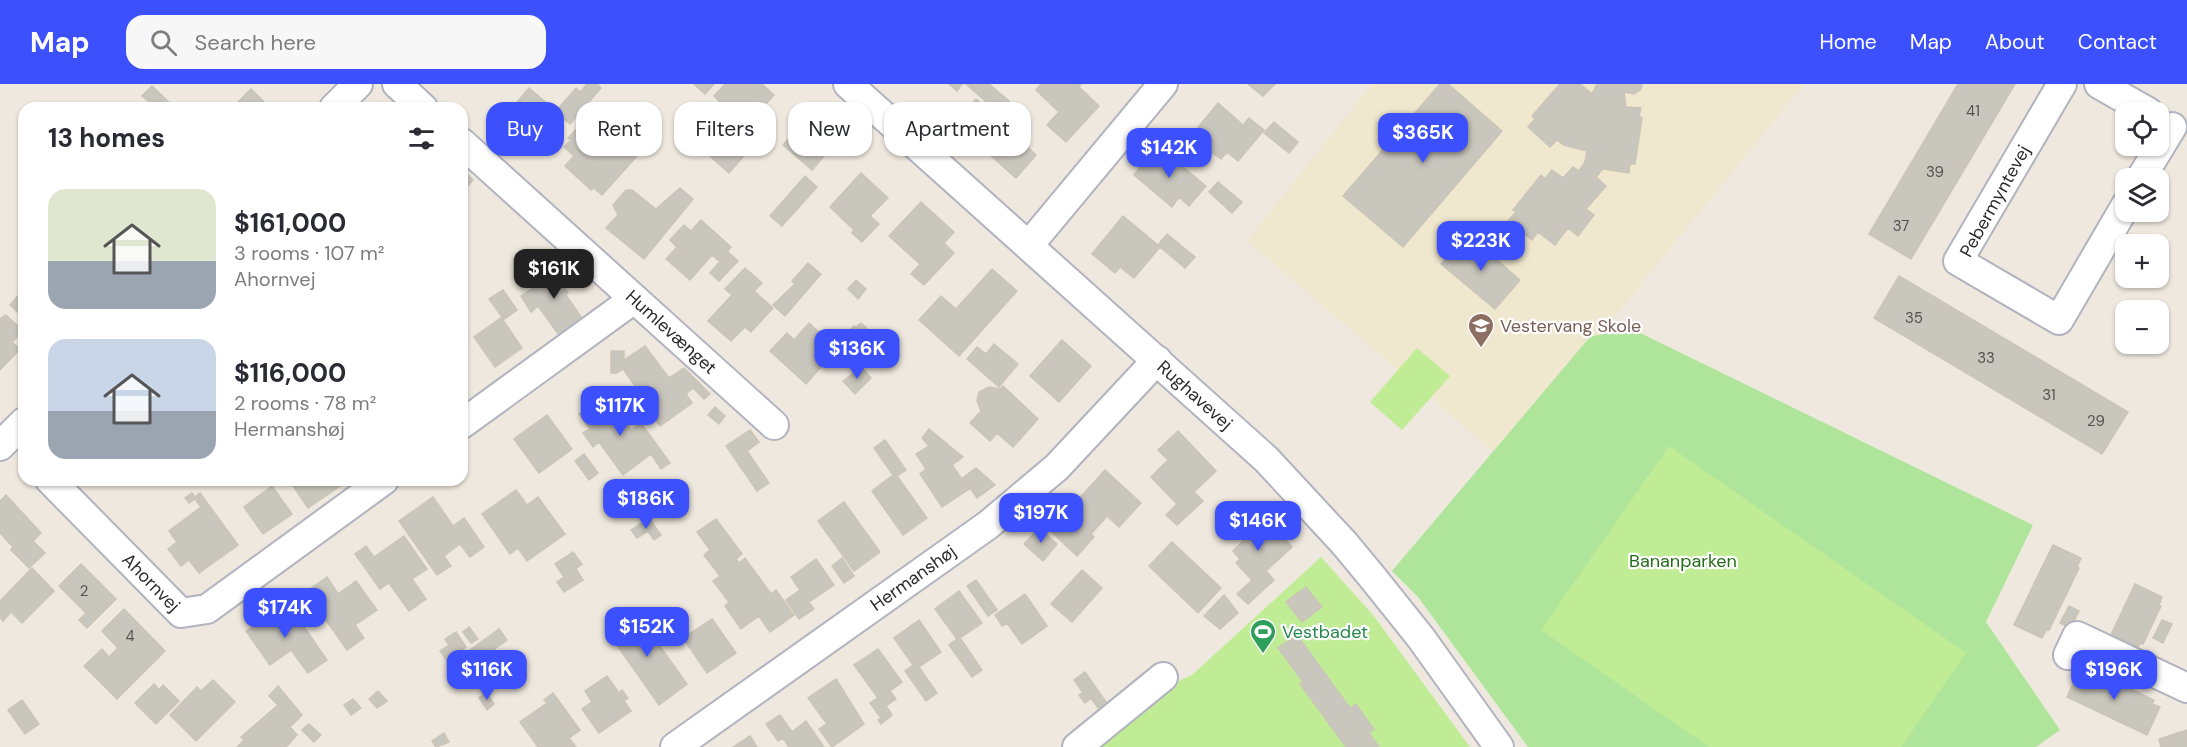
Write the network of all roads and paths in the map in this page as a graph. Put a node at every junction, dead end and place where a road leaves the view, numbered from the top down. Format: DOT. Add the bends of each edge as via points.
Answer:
graph roads {
  1 [pos="358,84"];
  2 [pos="397,84"];
  3 [pos="848,84"];
  4 [pos="1163,84"];
  5 [pos="2062,84"];
  6 [pos="2099,84"];
  7 [pos="340,102"];
  8 [pos="416,102"];
  9 [pos="2130,102"];
  10 [pos="2172,127"];
  11 [pos="468,148"];
  12 [pos="2147,168"];
  13 [pos="2116,222"];
  14 [pos="1029,244"];
  15 [pos="634,299"];
  16 [pos="1157,360"];
  17 [pos="468,420"];
  18 [pos="774,424"];
  19 [pos="56,486"];
  20 [pos="376,486"];
  21 [pos="2068,655"];
  22 [pos="1163,677"];
  23 [pos="2187,688"];
  24 [pos="675,747"];
  25 [pos="1077,747"];
  26 [pos="1500,747"];
  1 -- 7 [label="street"];
  2 -- 8 [label="street"];
  3 -- 14 [label="street, Rughavevej"];
  4 -- 14 [label="street"];
  5 -- 13 [label="street, Pebermyntevej" via="1958,261 2059,320"];
  6 -- 9 [label="street"];
  10 -- 12 [label="street"];
  11 -- 15 [label="street, Humlevænget"];
  14 -- 16 [label="street, Rughavevej"];
  15 -- 17 [label="street"];
  15 -- 18 [label="street, Humlevænget"];
  16 -- 24 [label="street, Hermanshøj" via="1057,467 988,525"];
  16 -- 26 [label="street, Rughavevej" via="1266,459 1344,543"];
  19 -- 20 [label="street, Ahornvej" via="181,613 207,609"];
  21 -- 23 [label="street" via="2077,636"];
  22 -- 25 [label="street"];
}
